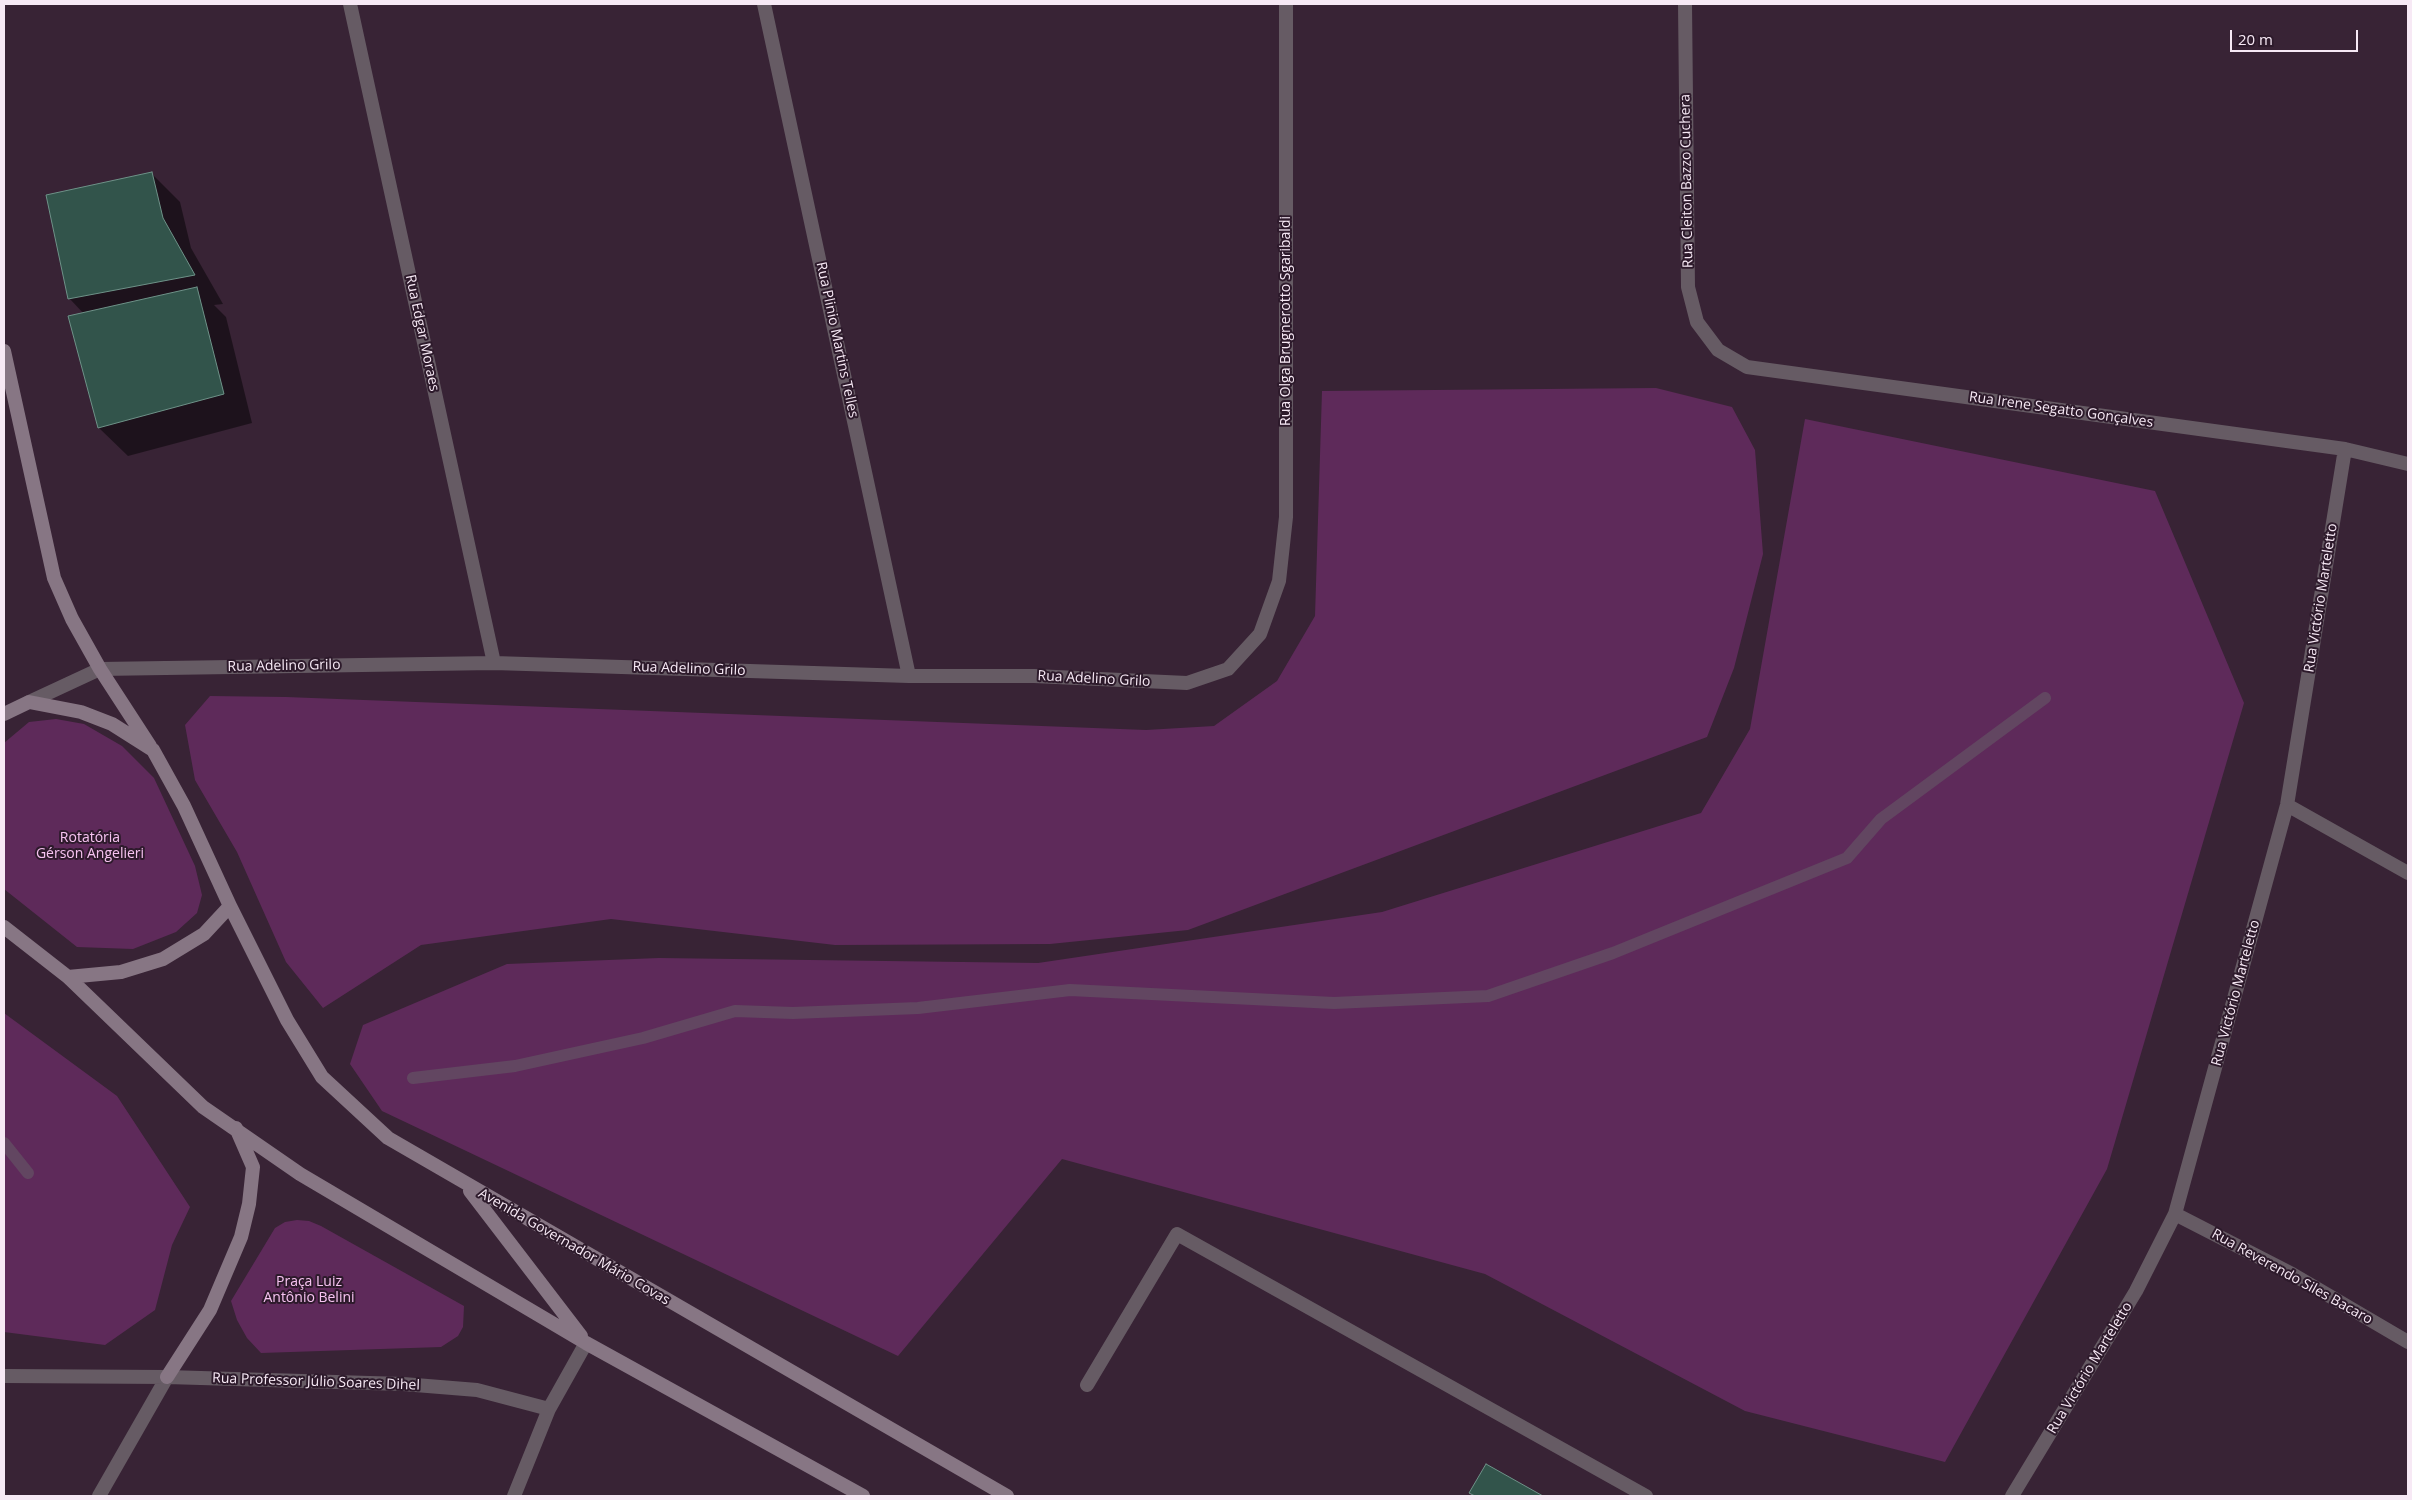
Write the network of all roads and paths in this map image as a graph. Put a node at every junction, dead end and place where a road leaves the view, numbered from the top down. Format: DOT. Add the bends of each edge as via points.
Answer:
graph roads {
  1 [pos="350,4"];
  2 [pos="764,4"];
  3 [pos="1286,4"];
  4 [pos="1685,4"];
  5 [pos="1718,350"];
  6 [pos="4,351"];
  7 [pos="2345,449"];
  8 [pos="2408,464"];
  9 [pos="1260,634"];
  10 [pos="494,663"];
  11 [pos="100,669"];
  12 [pos="910,676"];
  13 [pos="29,702"];
  14 [pos="4,714"];
  15 [pos="153,750"];
  16 [pos="2287,805"];
  17 [pos="2408,873"];
  18 [pos="230,906"];
  19 [pos="4,927"];
  20 [pos="68,977"];
  21 [pos="235,1127"];
  22 [pos="465,1185"];
  23 [pos="2175,1214"];
  24 [pos="2408,1342"];
  25 [pos="586,1343"];
  26 [pos="4,1376"];
  27 [pos="167,1377"];
  28 [pos="1087,1385"];
  29 [pos="549,1409"];
  30 [pos="99,1496"];
  31 [pos="514,1496"];
  32 [pos="863,1496"];
  33 [pos="1007,1496"];
  34 [pos="1644,1496"];
  35 [pos="2012,1496"];
  1 -- 10 [label="street, Rua Edgar Moraes"];
  2 -- 12 [label="street, Rua Plinio Martins Telles"];
  3 -- 9 [label="street, Rua Olga Brugnerotto Sgaribaldi" via="1286,517 1279,582"];
  4 -- 5 [label="street, Rua Cleiton Bazzo Cuchera" via="1688,287 1697,322"];
  5 -- 7 [label="street, Rua Irene Segatto Gonçalves" via="1746,367"];
  6 -- 11 [label="main road" via="54,578"];
  7 -- 8 [label="street, Rua Irene Segatto Gonçalves"];
  7 -- 16 [label="street, Rua Victório Marteletto"];
  9 -- 12 [label="street, Rua Adelino Grilo" via="1228,670 1187,683 1034,676"];
  10 -- 11 [label="street, Rua Adelino Grilo"];
  10 -- 12 [label="street, Rua Adelino Grilo"];
  11 -- 13 [label="street"];
  11 -- 15 [label="main road"];
  13 -- 14 [label="main road"];
  13 -- 15 [label="main road" via="81,712 112,724"];
  15 -- 18 [label="main road" via="184,806"];
  16 -- 17 [label="street"];
  16 -- 23 [label="street, Rua Victório Marteletto"];
  18 -- 20 [label="main road" via="204,934 163,959 120,972"];
  18 -- 22 [label="main road, Avenida Governador Mário Covas" via="287,1020 322,1077 388,1138"];
  19 -- 20 [label="main road"];
  20 -- 21 [label="main road" via="203,1107"];
  21 -- 25 [label="main road" via="300,1174"];
  21 -- 27 [label="main road" via="253,1166 241,1237 210,1310"];
  22 -- 25 [label="main road"];
  22 -- 33 [label="main road, Avenida Governador Mário Covas"];
  23 -- 24 [label="street, Rua Reverendo Siles Bacaro" via="2292,1274"];
  23 -- 35 [label="street, Rua Victório Marteletto" via="2136,1291"];
  25 -- 29 [label="street"];
  25 -- 32 [label="main road"];
  26 -- 27 [label="street, Rua Professor Júlio Soares Dihel"];
  27 -- 29 [label="street, Rua Professor Júlio Soares Dihel" via="403,1384 477,1390"];
  27 -- 30 [label="street"];
  28 -- 34 [label="street" via="1177,1234"];
  29 -- 31 [label="street"];
}
